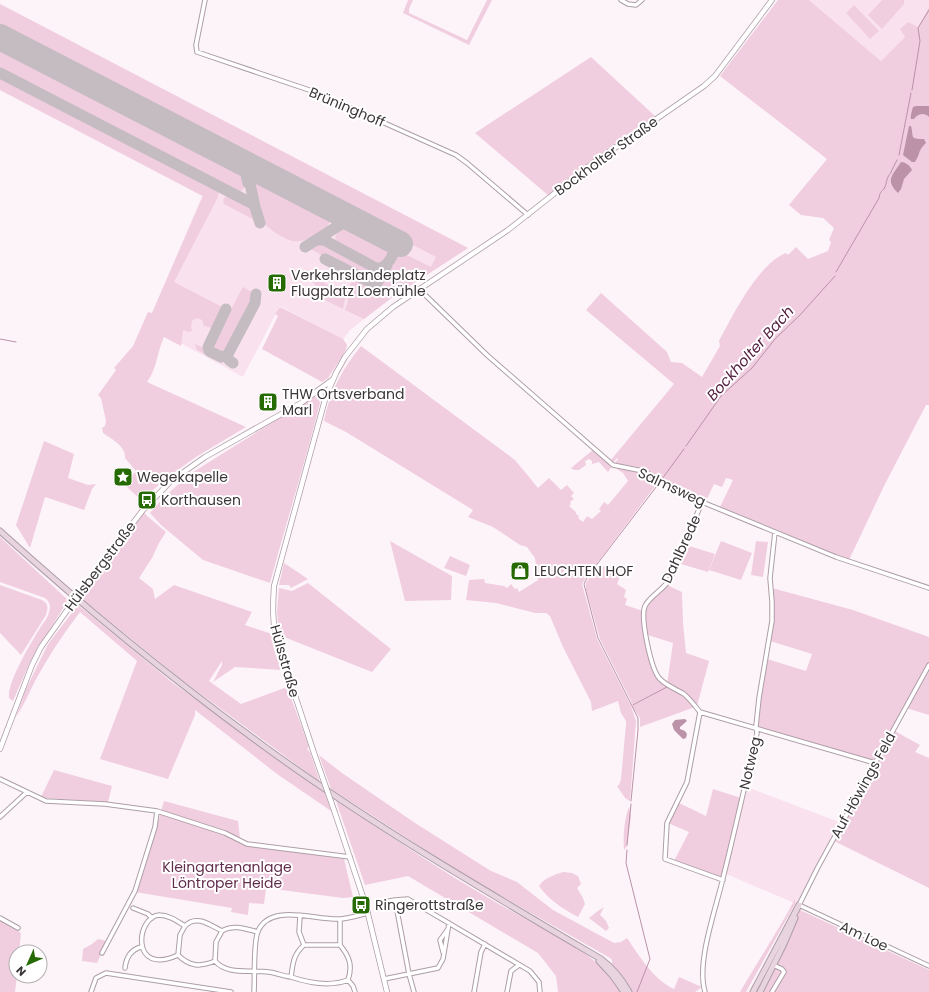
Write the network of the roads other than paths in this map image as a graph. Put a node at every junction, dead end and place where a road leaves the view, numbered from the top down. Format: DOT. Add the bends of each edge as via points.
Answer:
graph roads {
  1 [pos="205,0"];
  2 [pos="621,0"];
  3 [pos="642,0"];
  4 [pos="772,0"];
  5 [pos="528,214"];
  6 [pos="419,290"];
  7 [pos="332,379"];
  8 [pos="316,392"];
  9 [pos="326,396"];
  10 [pos="702,502"];
  11 [pos="0,531"];
  12 [pos="775,532"];
  13 [pos="929,588"];
  14 [pos="929,665"];
  15 [pos="700,712"];
  16 [pos="757,728"];
  17 [pos="0,749"];
  18 [pos="875,763"];
  19 [pos="0,779"];
  20 [pos="27,792"];
  21 [pos="157,811"];
  22 [pos="0,817"];
  23 [pos="350,857"];
  24 [pos="723,880"];
  25 [pos="395,900"];
  26 [pos="377,903"];
  27 [pos="799,905"];
  28 [pos="133,908"];
  29 [pos="368,913"];
  30 [pos="300,916"];
  31 [pos="0,918"];
  32 [pos="152,918"];
  33 [pos="340,919"];
  34 [pos="449,923"];
  35 [pos="185,926"];
  36 [pos="18,928"];
  37 [pos="222,931"];
  38 [pos="258,932"];
  39 [pos="485,944"];
  40 [pos="304,945"];
  41 [pos="340,945"];
  42 [pos="141,947"];
  43 [pos="586,950"];
  44 [pos="102,953"];
  45 [pos="178,955"];
  46 [pos="215,961"];
  47 [pos="768,963"];
  48 [pos="519,965"];
  49 [pos="774,965"];
  50 [pos="929,966"];
  51 [pos="124,968"];
  52 [pos="255,971"];
  53 [pos="409,974"];
  54 [pos="291,977"];
  55 [pos="384,979"];
  56 [pos="348,980"];
  57 [pos="91,992"];
  58 [pos="231,992"];
  59 [pos="254,992"];
  60 [pos="355,992"];
  61 [pos="387,992"];
  62 [pos="414,992"];
  63 [pos="474,992"];
  64 [pos="506,992"];
  65 [pos="540,992"];
  66 [pos="624,992"];
  67 [pos="629,992"];
  68 [pos="705,992"];
  69 [pos="753,992"];
  70 [pos="760,992"];
  71 [pos="772,992"];
  1 -- 5 [label="street, Brüninghoff" via="196,45 198,52 315,92 456,155"];
  2 -- 3 [label="street" via="636,5"];
  4 -- 5 [label="street, Bockholter Straße" via="710,81 593,163"];
  5 -- 6 [label="street, Bockholter Straße" via="506,232"];
  6 -- 7 [label="street, Hülsstraße" via="393,307 367,330 345,357"];
  6 -- 10 [label="street, Salmsweg" via="488,356 613,465 643,471"];
  7 -- 8 [label="street, Hülsbergstraße"];
  7 -- 9 [label="street, Hülsstraße"];
  8 -- 9 [label="street"];
  8 -- 17 [label="street, Hülsbergstraße, bridge" via="205,457 171,481 143,510 68,608 42,647 32,665"];
  9 -- 23 [label="street, Hülsstraße, bridge" via="274,586 272,614 276,638"];
  10 -- 12 [label="street, Salmsweg"];
  10 -- 15 [label="street, Dahlbrede" via="670,579 648,601 644,614 655,672 665,683 687,697"];
  11 -- 43 [label="main road" via="112,629 266,748 422,853"];
  12 -- 13 [label="street, Salmsweg" via="836,557"];
  12 -- 16 [label="street, Notweg" via="770,578 772,621 759,698"];
  14 -- 18 [label="street, Auf Höwings Feld"];
  15 -- 16 [label="street"];
  15 -- 24 [label="street" via="687,782 667,823 665,859"];
  16 -- 18 [label="street"];
  16 -- 24 [label="street, Notweg"];
  18 -- 27 [label="street, Auf Höwings Feld"];
  19 -- 20 [label="street"];
  20 -- 21 [label="street" via="46,801 104,804"];
  20 -- 22 [label="street"];
  21 -- 23 [label="street" via="226,833 247,844"];
  21 -- 44 [label="street" via="155,827 135,891"];
  23 -- 29 [label="street, Hülsstraße"];
  24 -- 68 [label="street, Notweg" via="708,935 703,979"];
  25 -- 26 [label="street"];
  25 -- 34 [label="street" via="408,899"];
  25 -- 53 [label="street"];
  27 -- 47 [label="main road, Auf Höwings Feld"];
  27 -- 49 [label="main road, Auf Höwings Feld"];
  27 -- 50 [label="street, Am Loe"];
  28 -- 32 [label="street"];
  29 -- 33 [label="street"];
  29 -- 55 [label="street, Hülsstraße"];
  30 -- 33 [label="street"];
  30 -- 38 [label="street" via="274,916 262,925"];
  30 -- 40 [label="street" via="299,932"];
  31 -- 36 [label="street"];
  32 -- 35 [label="street" via="166,916"];
  32 -- 42 [label="street" via="144,926"];
  33 -- 41 [label="street"];
  34 -- 39 [label="street"];
  34 -- 53 [label="street" via="444,953 438,968"];
  35 -- 37 [label="street" via="192,920 198,920"];
  35 -- 45 [label="street" via="180,935"];
  37 -- 38 [label="street" via="234,927"];
  37 -- 46 [label="street" via="216,942"];
  38 -- 52 [label="street"];
  39 -- 48 [label="street"];
  39 -- 63 [label="street" via="481,952"];
  40 -- 41 [label="street"];
  40 -- 54 [label="street" via="294,959"];
  41 -- 56 [label="street" via="351,963"];
  42 -- 45 [label="street" via="145,954 155,959 166,960"];
  42 -- 51 [label="street" via="126,958"];
  43 -- 66 [label="main road" via="612,975"];
  43 -- 67 [label="main road" via="611,968"];
  45 -- 46 [label="street" via="190,964 203,966"];
  46 -- 52 [label="street" via="227,969"];
  47 -- 49 [label="street"];
  47 -- 69 [label="main road, Auf Höwings Feld"];
  48 -- 64 [label="street" via="511,972"];
  48 -- 65 [label="street" via="535,976 539,982"];
  49 -- 70 [label="main road, Auf Höwings Feld"];
  49 -- 71 [label="street" via="784,972"];
  52 -- 54 [label="street"];
  52 -- 59 [label="street"];
  53 -- 55 [label="street"];
  53 -- 62 [label="street"];
  54 -- 56 [label="street" via="329,984"];
  55 -- 61 [label="street, Hülsstraße"];
  56 -- 60 [label="street"];
  57 -- 58 [label="street" via="96,978 106,972"];
}
